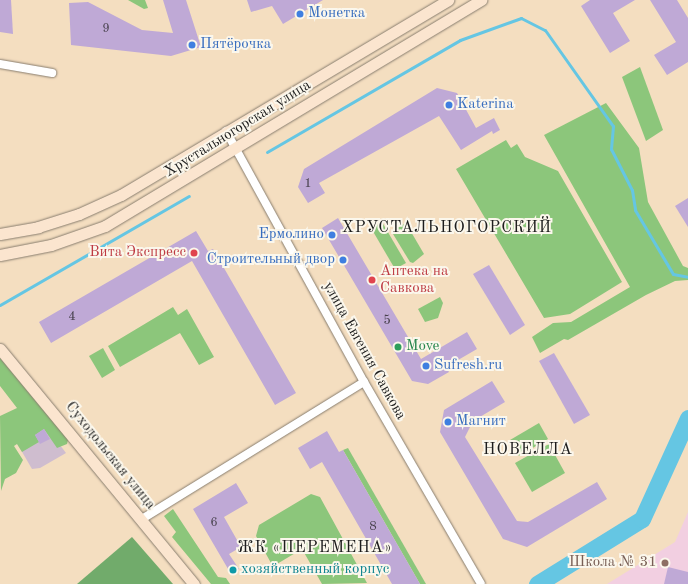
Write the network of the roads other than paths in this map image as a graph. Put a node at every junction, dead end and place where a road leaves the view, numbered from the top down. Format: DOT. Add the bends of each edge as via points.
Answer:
graph roads {
  1 [pos="448,0"];
  2 [pos="481,0"];
  3 [pos="470,4"];
  4 [pos="0,64"];
  5 [pos="52,73"];
  6 [pos="226,131"];
  7 [pos="235,147"];
  8 [pos="0,234"];
  9 [pos="0,255"];
  10 [pos="0,349"];
  11 [pos="364,382"];
  12 [pos="142,519"];
  13 [pos="194,584"];
  14 [pos="481,584"];
  1 -- 6 [label="street, Хрустальногорская улица"];
  2 -- 3 [label="street, Хрустальногорская улица"];
  3 -- 7 [label="street, Хрустальногорская улица"];
  4 -- 5 [label="street"];
  6 -- 7 [label="street, улица Евгения Савкова"];
  6 -- 8 [label="street, Хрустальногорская улица" via="121,195 79,214 38,227"];
  7 -- 9 [label="street, Хрустальногорская улица" via="105,226 51,245"];
  7 -- 11 [label="street, улица Евгения Савкова"];
  10 -- 12 [label="street, Суходольская улица"];
  11 -- 12 [label="street"];
  11 -- 14 [label="street, улица Евгения Савкова"];
  12 -- 13 [label="street, Суходольская улица"];
}
